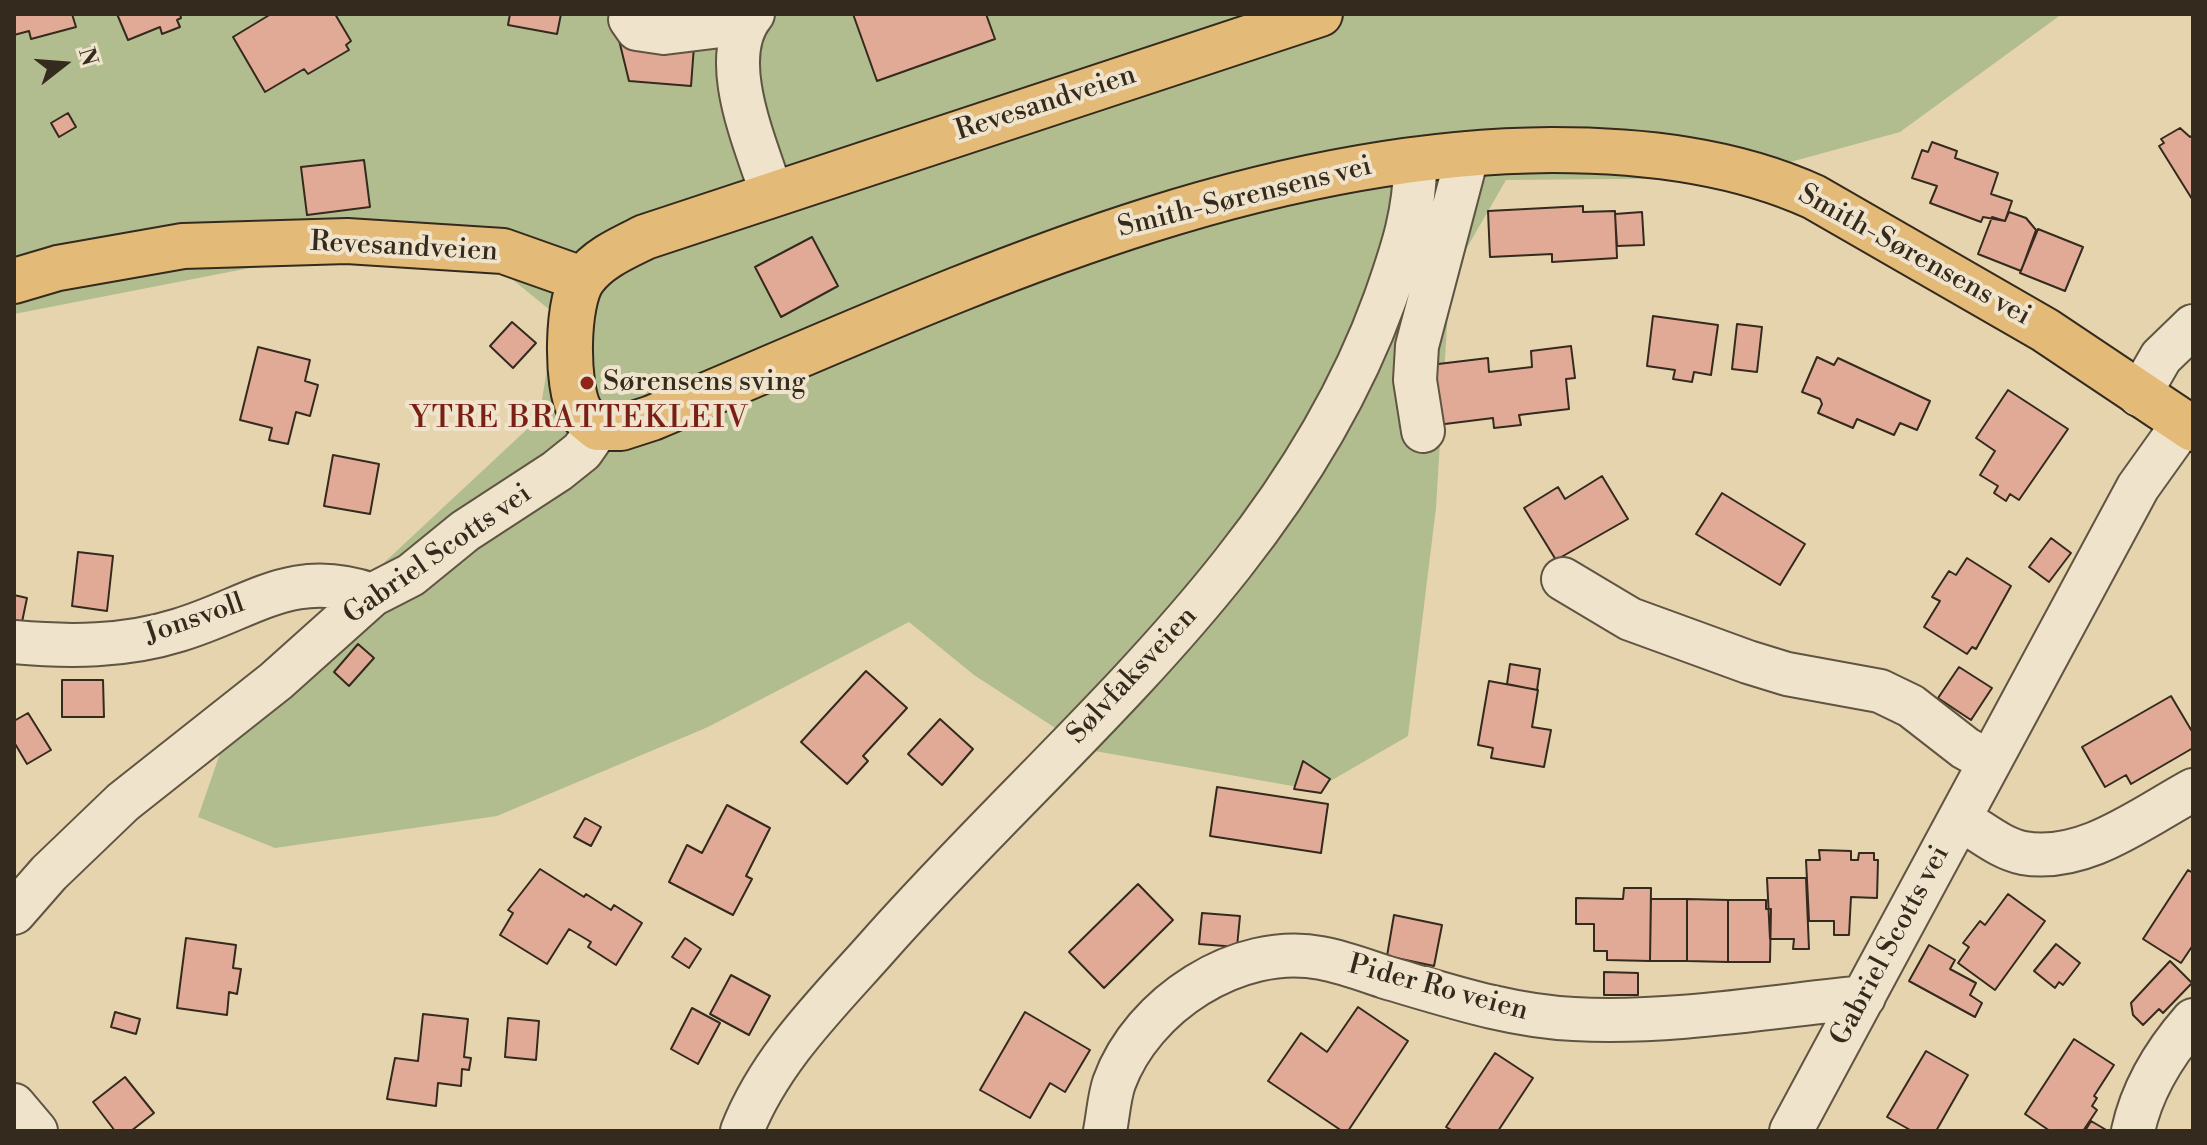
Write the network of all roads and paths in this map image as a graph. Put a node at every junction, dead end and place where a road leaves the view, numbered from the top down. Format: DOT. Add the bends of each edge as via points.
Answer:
graph roads {
  1 [pos="633,14"];
  2 [pos="1320,14"];
  3 [pos="749,19"];
  4 [pos="1468,153"];
  5 [pos="1415,159"];
  6 [pos="772,195"];
  7 [pos="582,279"];
  8 [pos="14,281"];
  9 [pos="2193,326"];
  10 [pos="2139,395"];
  11 [pos="2188,427"];
  12 [pos="598,428"];
  13 [pos="1423,431"];
  14 [pos="1563,579"];
  15 [pos="372,595"];
  16 [pos="14,642"];
  17 [pos="1990,762"];
  18 [pos="2193,790"];
  19 [pos="1959,819"];
  20 [pos="14,913"];
  21 [pos="1864,997"];
  22 [pos="2193,1020"];
  23 [pos="14,1105"];
  24 [pos="36,1131"];
  25 [pos="742,1131"];
  26 [pos="1105,1131"];
  27 [pos="1791,1131"];
  28 [pos="2133,1131"];
  1 -- 3 [label="street" via="630,19 637,29 664,33"];
  2 -- 6 [label="main road, Revesandveien"];
  3 -- 6 [label="street" via="738,41 737,78"];
  4 -- 5 [label="main road, Smith-Sørensens vei"];
  4 -- 10 [label="main road, Smith-Sørensens vei" via="1640,154 1695,161 1783,183 1847,214 2033,322"];
  4 -- 13 [label="street" via="1417,346 1415,380"];
  5 -- 12 [label="main road, Smith-Sørensens vei" via="1328,172 1104,234 652,418 621,428"];
  5 -- 25 [label="street, Sølvfaksveien" via="1411,226 1370,339 1334,412 1266,523 1188,620 915,905 789,1048"];
  6 -- 7 [label="main road, Revesandveien" via="645,237 608,255"];
  7 -- 8 [label="main road, Revesandveien" via="503,251 347,241 183,246"];
  7 -- 12 [label="main road" via="570,342 575,397 581,413"];
  9 -- 10 [label="street" via="2161,357"];
  10 -- 11 [label="main road, Smith-Sørensens vei"];
  11 -- 17 [label="street, Gabriel Scotts vei" via="2138,487"];
  12 -- 15 [label="street, Gabriel Scotts vei" via="582,451 557,471 465,531 411,575"];
  14 -- 17 [label="street" via="1630,619 1748,662 1880,691 1911,706"];
  15 -- 16 [label="street, Jonsvoll" via="340,583 302,586 179,631 122,643"];
  15 -- 20 [label="street, Gabriel Scotts vei" via="276,681 123,802"];
  17 -- 19 [label="street, Gabriel Scotts vei"];
  18 -- 19 [label="street" via="2096,843 2066,851 2024,853"];
  19 -- 21 [label="street, Gabriel Scotts vei"];
  21 -- 26 [label="street, Pider Ro veien" via="1575,1020 1512,1012 1320,957 1282,956 1235,967 1187,990 1146,1028 1114,1083"];
  21 -- 27 [label="street, Gabriel Scotts vei"];
  22 -- 28 [label="street" via="2172,1044 2139,1104"];
  23 -- 24 [label="street"];
}
